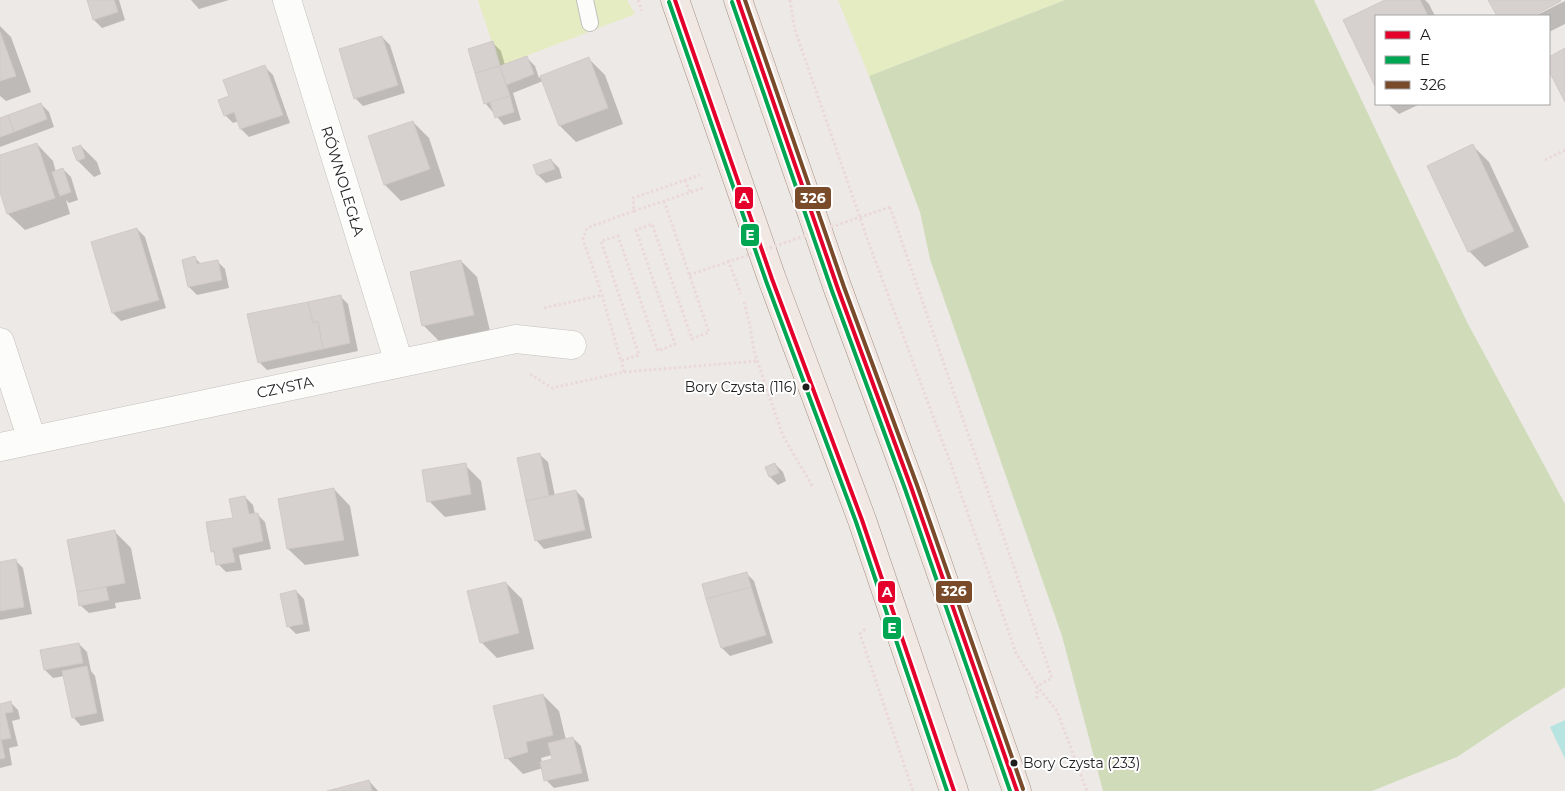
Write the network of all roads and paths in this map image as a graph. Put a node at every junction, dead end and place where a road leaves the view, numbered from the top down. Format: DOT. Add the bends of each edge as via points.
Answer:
graph roads {
  1 [pos="287,0"];
  2 [pos="585,0"];
  3 [pos="676,0"];
  4 [pos="738,0"];
  5 [pos="790,0"];
  6 [pos="590,23"];
  7 [pos="1565,150"];
  8 [pos="1545,160"];
  9 [pos="685,180"];
  10 [pos="704,188"];
  11 [pos="690,192"];
  12 [pos="707,197"];
  13 [pos="664,201"];
  14 [pos="634,211"];
  15 [pos="726,253"];
  16 [pos="689,275"];
  17 [pos="0,342"];
  18 [pos="572,345"];
  19 [pos="758,361"];
  20 [pos="399,363"];
  21 [pos="624,372"];
  22 [pos="32,440"];
  23 [pos="0,447"];
  24 [pos="816,492"];
  25 [pos="868,627"];
  26 [pos="1037,686"];
  27 [pos="1037,699"];
  28 [pos="912,791"];
  29 [pos="954,791"];
  30 [pos="1016,791"];
  31 [pos="1087,791"];
  1 -- 20 [label="street, RÓWNOLEGŁA"];
  2 -- 6 [label="lane"];
  3 -- 29 [label="main road" via="772,279 862,520"];
  4 -- 30 [label="main road"];
  5 -- 26 [label="path" via="795,30 1016,653"];
  7 -- 8 [label="path"];
  9 -- 10 [label="path" via="700,175"];
  9 -- 11 [label="path"];
  9 -- 14 [label="path" via="633,198"];
  10 -- 11 [label="path"];
  10 -- 12 [label="path"];
  11 -- 13 [label="path"];
  13 -- 14 [label="path"];
  13 -- 16 [label="path"];
  14 -- 16 [label="path" via="587,228 583,238 621,361 640,355 601,242 618,236 658,351 675,344 636,230 652,224 692,339 709,332"];
  15 -- 19 [label="path" via="743,299"];
  16 -- 26 [label="path, bridge" via="890,207 1052,678"];
  17 -- 22 [label="street"];
  18 -- 20 [label="street, CZYSTA" via="516,339"];
  19 -- 21 [label="path"];
  19 -- 24 [label="path" via="783,436"];
  20 -- 22 [label="street, CZYSTA"];
  22 -- 23 [label="street, CZYSTA"];
  25 -- 28 [label="path" via="860,634"];
  26 -- 27 [label="path"];
  26 -- 31 [label="path" via="1057,711"];
}
